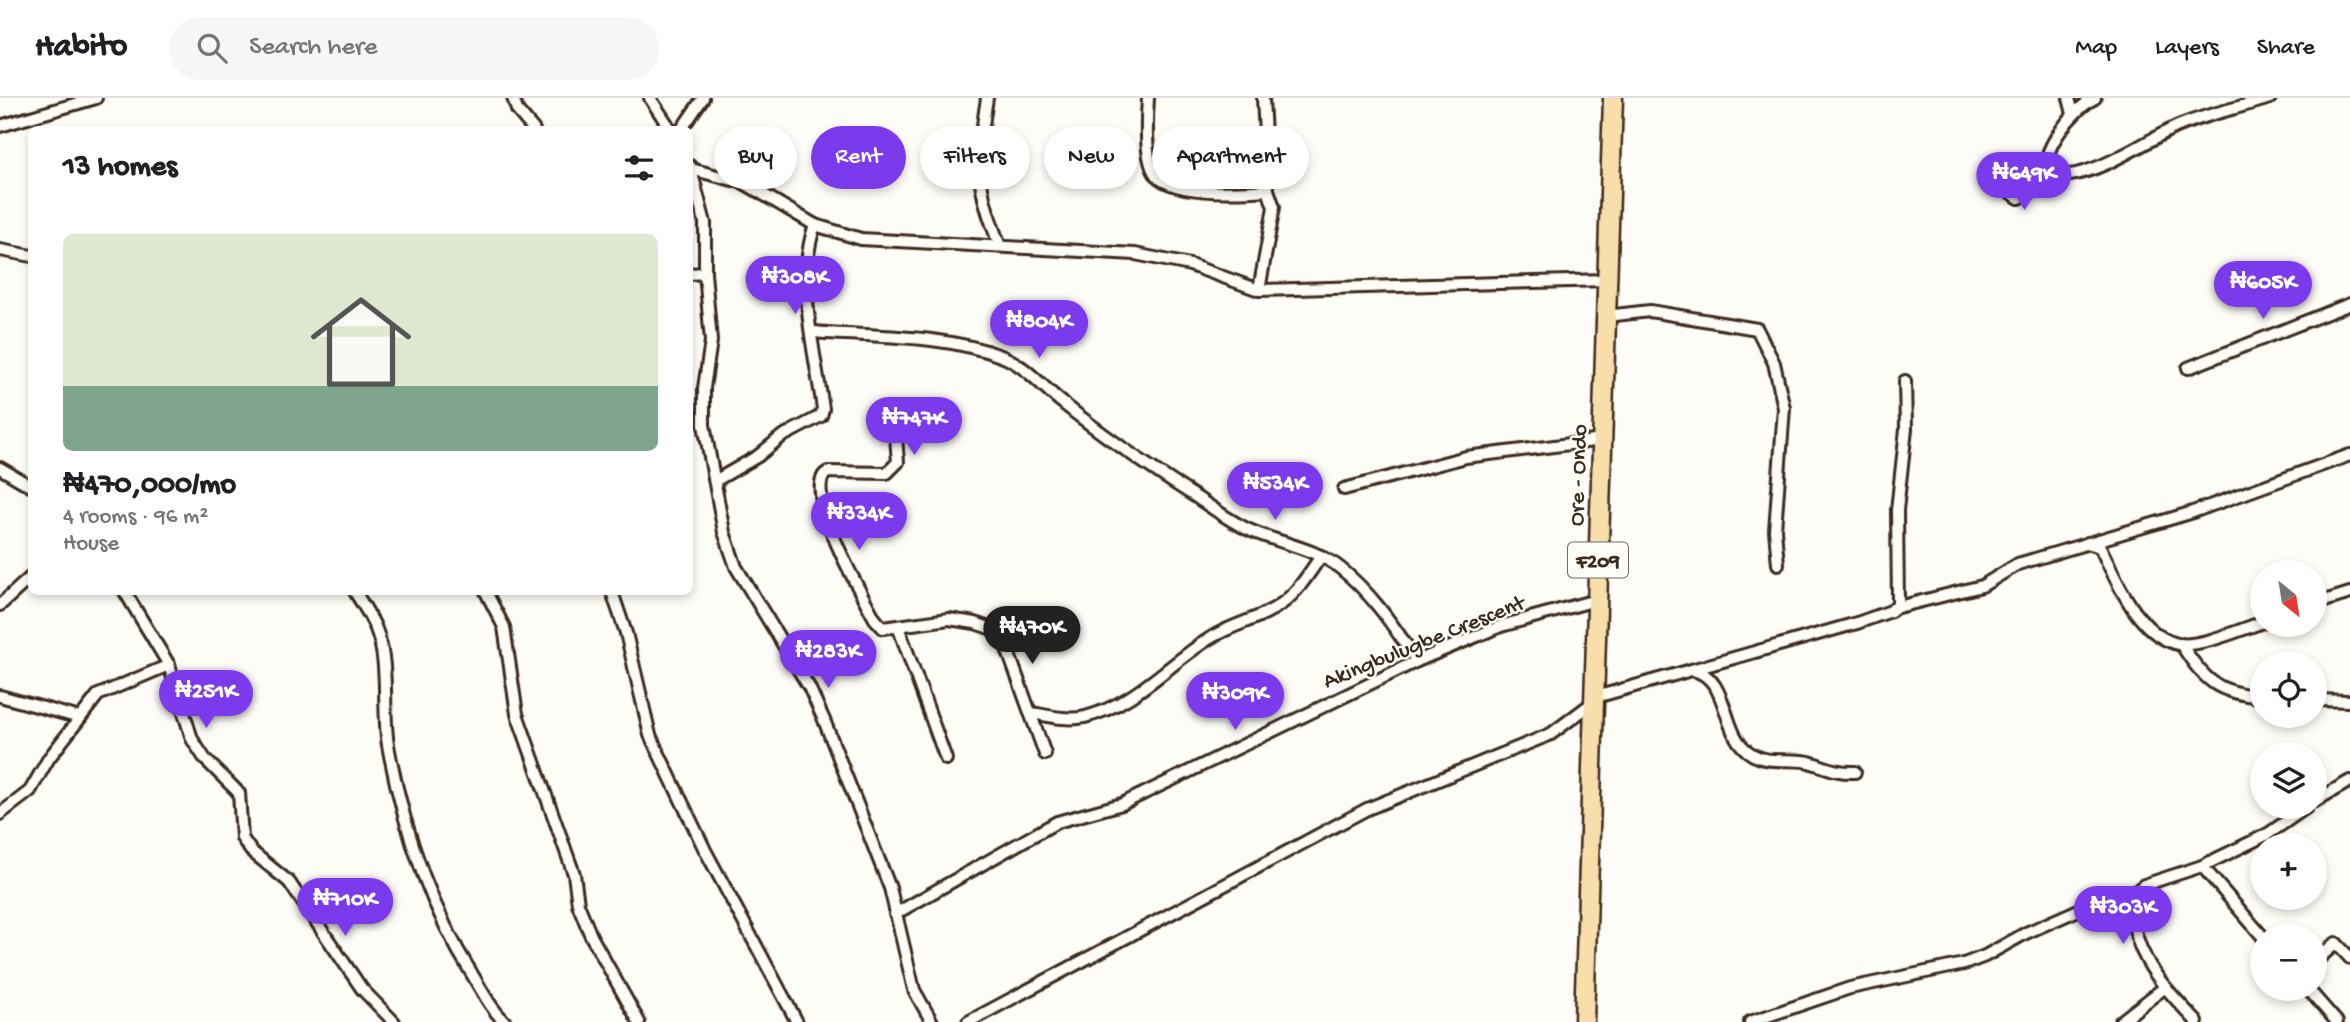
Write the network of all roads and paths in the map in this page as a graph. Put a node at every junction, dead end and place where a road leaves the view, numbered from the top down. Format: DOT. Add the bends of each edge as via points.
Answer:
graph roads {
  1 [pos="96,98"];
  2 [pos="513,98"];
  3 [pos="650,98"];
  4 [pos="703,98"];
  5 [pos="987,98"];
  6 [pos="1148,98"];
  7 [pos="1263,98"];
  8 [pos="1614,98"];
  9 [pos="2069,98"];
  10 [pos="2095,98"];
  11 [pos="2270,98"];
  12 [pos="2073,114"];
  13 [pos="0,126"];
  14 [pos="531,126"];
  15 [pos="668,126"];
  16 [pos="684,126"];
  17 [pos="693,168"];
  18 [pos="2047,175"];
  19 [pos="693,178"];
  20 [pos="1996,183"];
  21 [pos="1268,190"];
  22 [pos="815,225"];
  23 [pos="1000,246"];
  24 [pos="0,250"];
  25 [pos="28,255"];
  26 [pos="705,273"];
  27 [pos="693,274"];
  28 [pos="1607,280"];
  29 [pos="1259,290"];
  30 [pos="2350,304"];
  31 [pos="1606,316"];
  32 [pos="813,332"];
  33 [pos="2188,368"];
  34 [pos="1905,381"];
  35 [pos="693,388"];
  36 [pos="704,388"];
  37 [pos="896,437"];
  38 [pos="1602,440"];
  39 [pos="2350,455"];
  40 [pos="0,468"];
  41 [pos="715,481"];
  42 [pos="28,486"];
  43 [pos="1343,489"];
  44 [pos="2088,542"];
  45 [pos="1321,556"];
  46 [pos="1779,564"];
  47 [pos="28,580"];
  48 [pos="2350,593"];
  49 [pos="127,595"];
  50 [pos="357,595"];
  51 [pos="488,595"];
  52 [pos="613,595"];
  53 [pos="1597,600"];
  54 [pos="2328,600"];
  55 [pos="0,605"];
  56 [pos="1894,608"];
  57 [pos="898,626"];
  58 [pos="2250,626"];
  59 [pos="2181,644"];
  60 [pos="1417,661"];
  61 [pos="169,665"];
  62 [pos="1692,670"];
  63 [pos="0,696"];
  64 [pos="2250,696"];
  65 [pos="1596,699"];
  66 [pos="2327,700"];
  67 [pos="2350,701"];
  68 [pos="1032,713"];
  69 [pos="80,718"];
  70 [pos="1045,754"];
  71 [pos="946,759"];
  72 [pos="1855,772"];
  73 [pos="2350,781"];
  74 [pos="2327,794"];
  75 [pos="0,814"];
  76 [pos="2290,819"];
  77 [pos="2202,866"];
  78 [pos="2135,892"];
  79 [pos="895,914"];
  80 [pos="2252,924"];
  81 [pos="2327,951"];
  82 [pos="2350,958"];
  83 [pos="2164,988"];
  84 [pos="2319,1001"];
  85 [pos="394,1022"];
  86 [pos="505,1022"];
  87 [pos="639,1022"];
  88 [pos="797,1022"];
  89 [pos="932,1022"];
  90 [pos="968,1022"];
  91 [pos="1584,1022"];
  92 [pos="1750,1022"];
  93 [pos="2120,1022"];
  94 [pos="2197,1022"];
  95 [pos="2337,1022"];
  1 -- 13 [label="street"];
  2 -- 14 [label="street"];
  3 -- 15 [label="street"];
  4 -- 16 [label="street"];
  5 -- 23 [label="street" via="979,185"];
  6 -- 21 [label="street" via="1146,133 1159,178 1182,187"];
  7 -- 21 [label="street"];
  8 -- 28 [label="main road, Ore - Ondo / F209"];
  9 -- 12 [label="street"];
  10 -- 12 [label="street"];
  11 -- 18 [label="street" via="2177,127 2079,175"];
  12 -- 18 [label="street" via="2049,150 2044,167"];
  17 -- 22 [label="street" via="744,184"];
  18 -- 20 [label="street" via="2019,198"];
  19 -- 26 [label="street" via="705,223"];
  21 -- 29 [label="street" via="1274,207"];
  22 -- 23 [label="street" via="861,239"];
  22 -- 32 [label="street" via="808,294"];
  23 -- 29 [label="street" via="1135,254 1190,265"];
  24 -- 25 [label="street"];
  26 -- 27 [label="street"];
  26 -- 36 [label="street" via="711,341"];
  28 -- 29 [label="street"];
  28 -- 31 [label="main road, Ore - Ondo / F209"];
  30 -- 33 [label="street"];
  31 -- 38 [label="main road, Ore - Ondo / F209"];
  31 -- 46 [label="street" via="1650,310 1756,329 1774,363 1784,408 1775,530"];
  32 -- 41 [label="street" via="821,416"];
  32 -- 45 [label="street" via="969,346 1004,357 1133,457 1227,517"];
  34 -- 56 [label="street" via="1906,429 1897,510 1900,597"];
  35 -- 36 [label="street"];
  36 -- 41 [label="street" via="704,425"];
  37 -- 57 [label="street" via="898,462 894,469 887,473 828,472 818,482 832,533 874,619 883,628"];
  38 -- 43 [label="street" via="1466,457"];
  38 -- 53 [label="main road, Ore - Ondo / F209"];
  39 -- 44 [label="street" via="2190,513"];
  40 -- 42 [label="street"];
  41 -- 79 [label="street" via="736,567 809,687 890,888"];
  44 -- 56 [label="street" via="2018,564 1982,586"];
  44 -- 59 [label="street" via="2099,547 2129,603 2152,629"];
  45 -- 60 [label="street" via="1363,588"];
  45 -- 68 [label="street" via="1287,600 1210,638 1136,693 1085,717"];
  47 -- 55 [label="street"];
  48 -- 54 [label="street"];
  49 -- 61 [label="street"];
  50 -- 86 [label="street" via="376,628 388,743 426,889 462,958"];
  51 -- 87 [label="street" via="504,627 517,714 573,874 578,904"];
  52 -- 88 [label="street" via="650,735"];
  53 -- 60 [label="street, Akingbulugbe Crescent" via="1501,626"];
  53 -- 65 [label="main road, Ore - Ondo / F209"];
  56 -- 62 [label="street"];
  57 -- 68 [label="street" via="948,619 1001,632"];
  57 -- 71 [label="street"];
  58 -- 59 [label="street"];
  59 -- 64 [label="street" via="2207,679 2231,694"];
  60 -- 79 [label="street, Akingbulugbe Crescent" via="1122,804 1056,822"];
  61 -- 69 [label="street" via="99,695"];
  61 -- 85 [label="street" via="192,739 239,793 242,838 289,882 354,978"];
  62 -- 65 [label="street"];
  62 -- 72 [label="street" via="1715,687 1733,733 1754,756 1807,762 1838,773"];
  63 -- 69 [label="street"];
  65 -- 90 [label="street" via="1551,734 1367,808"];
  65 -- 91 [label="main road, Ore - Ondo / F209"];
  66 -- 67 [label="street"];
  68 -- 70 [label="street"];
  69 -- 75 [label="street" via="30,791"];
  73 -- 74 [label="street"];
  76 -- 77 [label="street"];
  77 -- 78 [label="street"];
  77 -- 80 [label="street"];
  78 -- 83 [label="street" via="2134,925 2140,949"];
  78 -- 92 [label="street" via="2110,896 1965,964 1850,988"];
  79 -- 89 [label="street" via="914,990"];
  81 -- 82 [label="street" via="2336,943"];
  83 -- 93 [label="street"];
  83 -- 94 [label="street"];
  84 -- 95 [label="street"];
}
